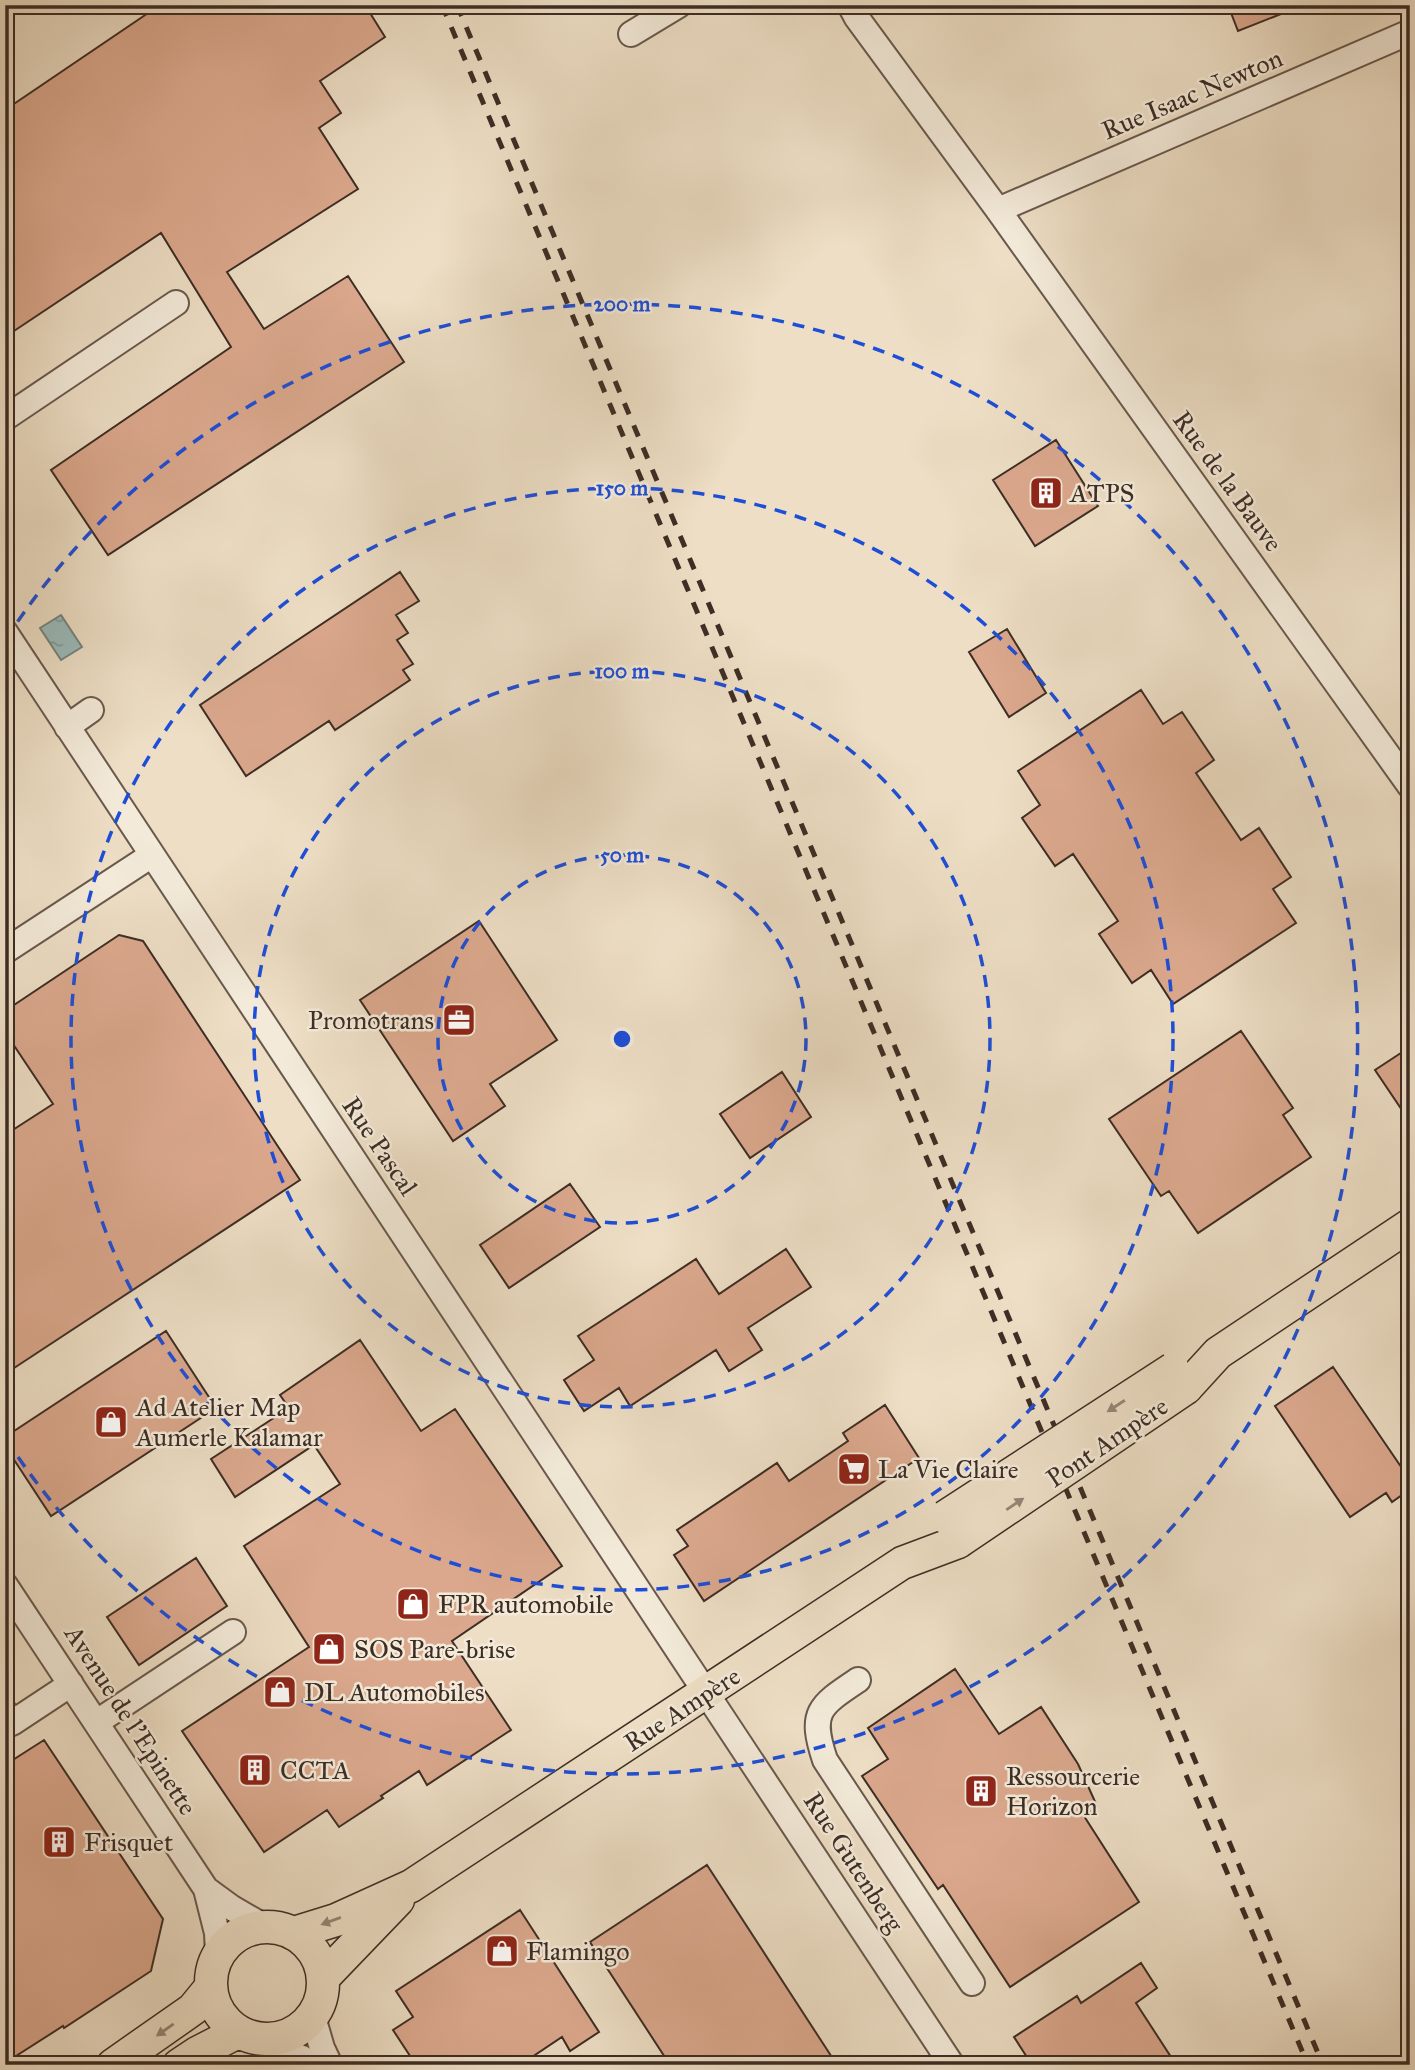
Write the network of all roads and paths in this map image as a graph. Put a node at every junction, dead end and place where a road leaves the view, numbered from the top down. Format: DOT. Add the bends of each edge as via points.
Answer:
graph roads {
  1 [pos="679,5"];
  2 [pos="850,5"];
  3 [pos="1410,32"];
  4 [pos="631,34"];
  5 [pos="998,210"];
  6 [pos="176,303"];
  7 [pos="5,418"];
  8 [pos="5,632"];
  9 [pos="91,710"];
  10 [pos="67,727"];
  11 [pos="1410,786"];
  12 [pos="152,855"];
  13 [pos="5,951"];
  14 [pos="1410,1225"];
  15 [pos="952,1530"];
  16 [pos="5,1585"];
  17 [pos="233,1632"];
  18 [pos="858,1680"];
  19 [pos="71,1684"];
  20 [pos="706,1692"];
  21 [pos="5,1712"];
  22 [pos="97,1722"];
  23 [pos="411,1886"];
  24 [pos="206,1889"];
  25 [pos="279,1930"];
  26 [pos="218,1955"];
  27 [pos="324,1977"];
  28 [pos="972,1983"];
  29 [pos="211,1987"];
  30 [pos="313,2017"];
  31 [pos="248,2036"];
  32 [pos="113,2065"];
  33 [pos="179,2065"];
  34 [pos="310,2065"];
  35 [pos="330,2065"];
  36 [pos="952,2065"];
  1 -- 4 [label="street"];
  2 -- 5 [label="street, Rue de la Bauve"];
  3 -- 5 [label="street, Rue Isaac Newton"];
  5 -- 11 [label="street, Rue de la Bauve"];
  6 -- 7 [label="street"];
  8 -- 10 [label="street, Rue Pascal"];
  9 -- 10 [label="street"];
  10 -- 12 [label="street, Rue Pascal"];
  12 -- 13 [label="street"];
  12 -- 20 [label="street, Rue Pascal"];
  14 -- 15 [label="main road, Pont Ampère, bridge"];
  15 -- 20 [label="main road, Rue Ampère"];
  16 -- 19 [label="street, Avenue de l'Epinette"];
  17 -- 22 [label="street"];
  18 -- 28 [label="street" via="830,1699 819,1713 817,1735 825,1760"];
  19 -- 21 [label="street" via="12,1723"];
  19 -- 22 [label="street, Avenue de l'Epinette"];
  20 -- 23 [label="main road, Rue Ampère"];
  20 -- 36 [label="street, Rue Gutenberg"];
  22 -- 24 [label="street, Avenue de l'Epinette"];
  23 -- 25 [label="main road, Rue Ampère, one-way" via="335,1920"];
  23 -- 27 [label="main road, Rue Ampère"];
  24 -- 25 [label="street, Avenue de l'Epinette" via="232,1908"];
  24 -- 26 [label="street, Avenue de l'Epinette"];
  25 -- 26 [label="main road" via="250,1929"];
  25 -- 27 [label="main road" via="308,1944"];
  26 -- 29 [label="main road"];
  27 -- 30 [label="main road" via="324,1991"];
  29 -- 31 [label="main road" via="224,2020"];
  29 -- 32 [label="main road, one-way" via="193,2009"];
  30 -- 31 [label="main road" via="289,2036 274,2040"];
  30 -- 35 [label="street"];
  31 -- 33 [label="main road" via="197,2053"];
  31 -- 34 [label="street"];
}
